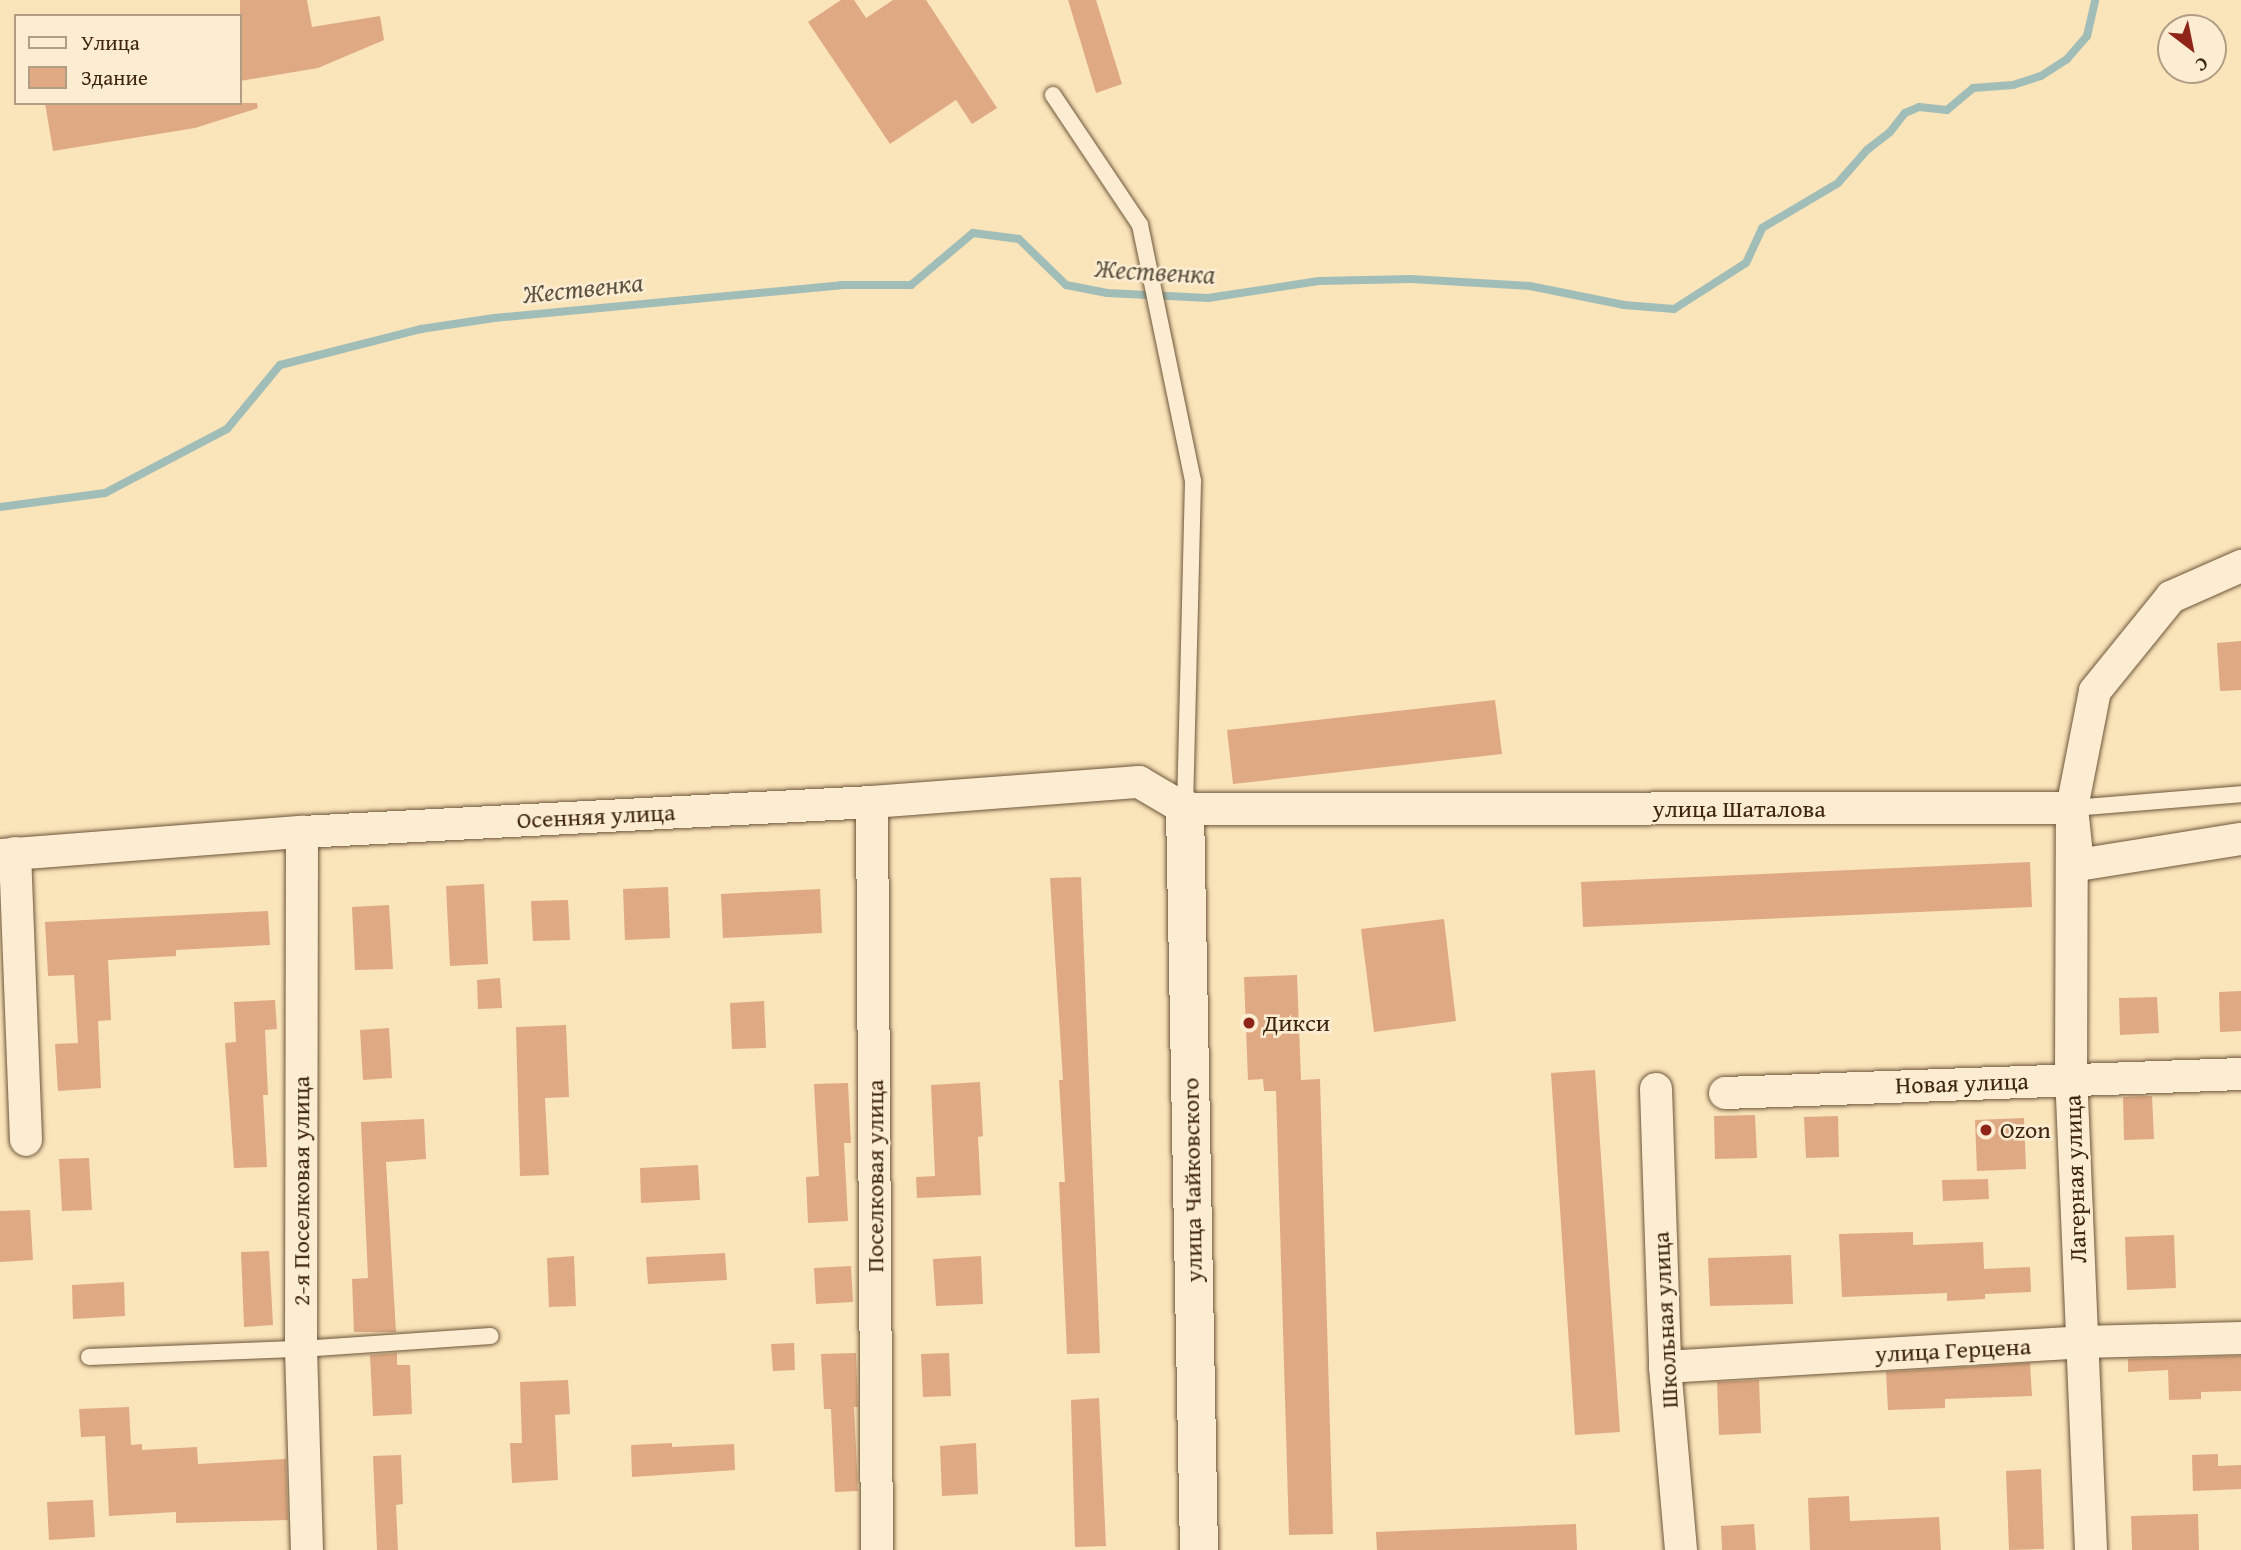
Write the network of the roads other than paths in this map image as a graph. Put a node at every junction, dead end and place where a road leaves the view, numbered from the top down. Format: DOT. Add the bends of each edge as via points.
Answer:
graph roads {
  1 [pos="1053,95"];
  2 [pos="2241,566"];
  3 [pos="2241,794"];
  4 [pos="872,802"];
  5 [pos="2072,808"];
  6 [pos="1185,809"];
  7 [pos="302,832"];
  8 [pos="2241,839"];
  9 [pos="7,854"];
  10 [pos="2241,1074"];
  11 [pos="2071,1079"];
  12 [pos="1656,1089"];
  13 [pos="1726,1093"];
  14 [pos="26,1140"];
  15 [pos="491,1336"];
  16 [pos="2241,1338"];
  17 [pos="2082,1342"];
  18 [pos="301,1349"];
  19 [pos="89,1357"];
  20 [pos="1665,1367"];
  21 [pos="307,1550"];
  22 [pos="877,1550"];
  23 [pos="1199,1550"];
  24 [pos="1681,1550"];
  25 [pos="2091,1550"];
  1 -- 6 [label="lane" via="1140,225 1193,481"];
  2 -- 5 [label="street" via="2171,597 2095,691"];
  3 -- 5 [label="lane"];
  4 -- 6 [label="street, Осенняя улица" via="1139,782"];
  4 -- 7 [label="street, Осенняя улица"];
  4 -- 22 [label="street, Поселковая улица"];
  5 -- 6 [label="street, улица Шаталова"];
  5 -- 8 [label="street" via="2078,865"];
  5 -- 11 [label="street, Лагерная улица"];
  6 -- 23 [label="street, улица Чайковского"];
  7 -- 9 [label="street, Осенняя улица"];
  7 -- 18 [label="street, 2-я Поселковая улица"];
  9 -- 14 [label="street"];
  10 -- 11 [label="street, Новая улица"];
  11 -- 13 [label="street, Новая улица"];
  11 -- 17 [label="street, Лагерная улица"];
  12 -- 20 [label="street, Школьная улица"];
  15 -- 18 [label="lane"];
  16 -- 17 [label="street, улица Герцена"];
  17 -- 20 [label="street, улица Герцена"];
  17 -- 25 [label="street, Лагерная улица"];
  18 -- 19 [label="lane"];
  18 -- 21 [label="street, 2-я Поселковая улица"];
  20 -- 24 [label="street, Школьная улица"];
}
